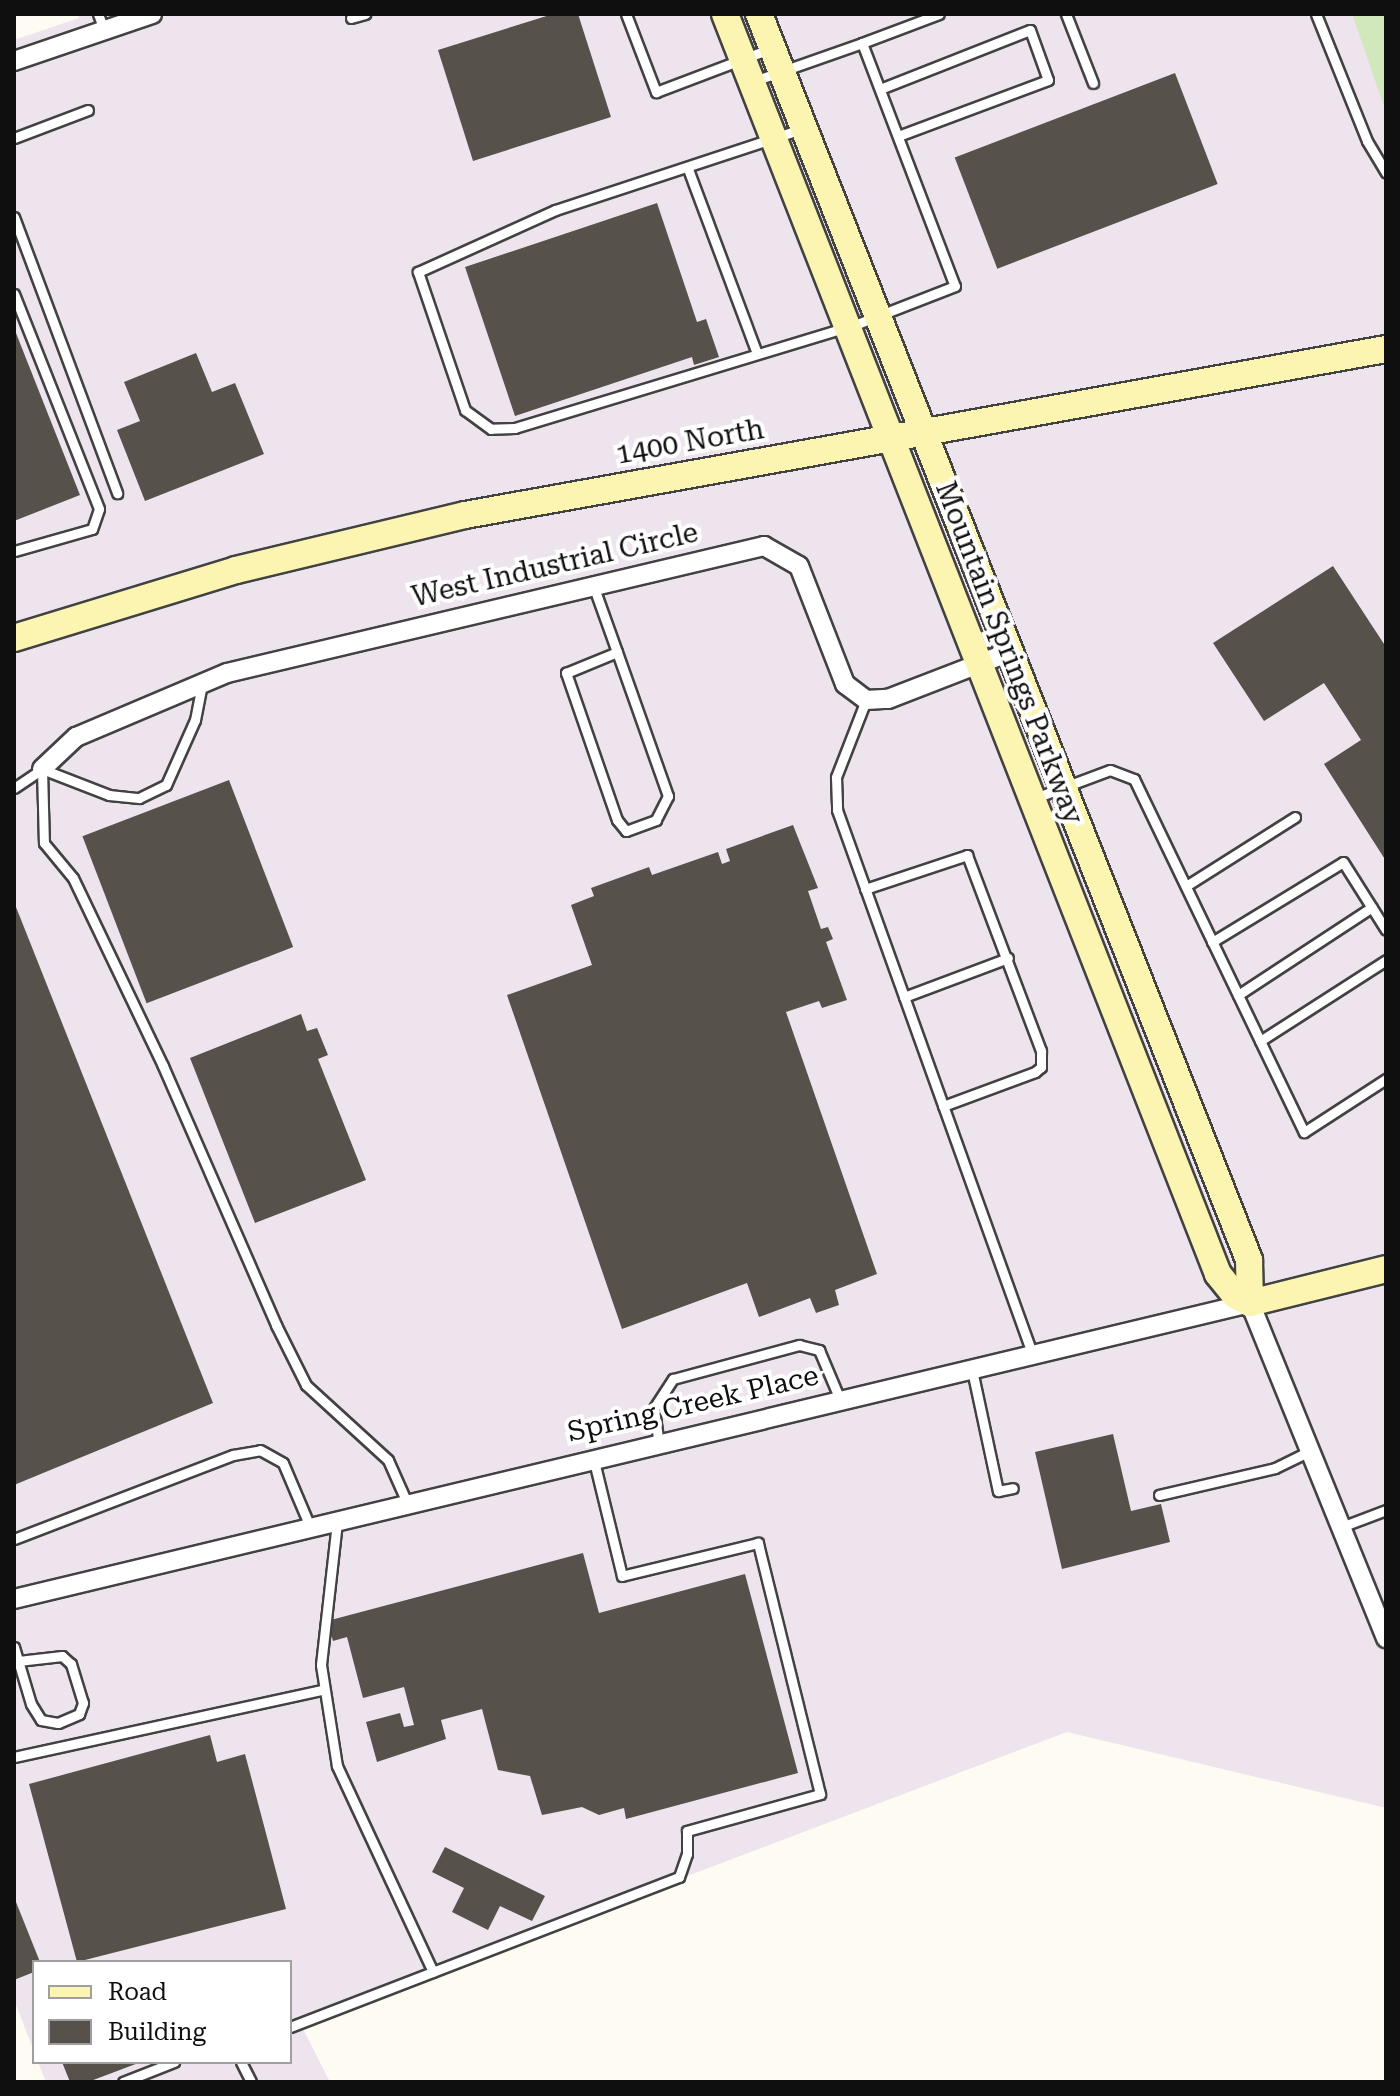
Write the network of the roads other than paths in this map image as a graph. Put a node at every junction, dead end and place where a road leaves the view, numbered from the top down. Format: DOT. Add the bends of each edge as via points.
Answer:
graph roads {
  1 [pos="152,14"];
  2 [pos="365,14"];
  3 [pos="626,14"];
  4 [pos="725,14"];
  5 [pos="759,14"];
  6 [pos="939,14"];
  7 [pos="1066,14"];
  8 [pos="1316,14"];
  9 [pos="351,18"];
  10 [pos="101,22"];
  11 [pos="862,43"];
  12 [pos="777,60"];
  13 [pos="14,61"];
  14 [pos="747,71"];
  15 [pos="1093,83"];
  16 [pos="880,89"];
  17 [pos="88,110"];
  18 [pos="804,129"];
  19 [pos="898,136"];
  20 [pos="14,138"];
  21 [pos="774,139"];
  22 [pos="688,169"];
  23 [pos="1386,173"];
  24 [pos="14,217"];
  25 [pos="14,294"];
  26 [pos="878,317"];
  27 [pos="847,327"];
  28 [pos="1386,349"];
  29 [pos="757,354"];
  30 [pos="923,431"];
  31 [pos="890,437"];
  32 [pos="117,493"];
  33 [pos="14,551"];
  34 [pos="593,585"];
  35 [pos="14,638"];
  36 [pos="617,652"];
  37 [pos="1010,652"];
  38 [pos="979,664"];
  39 [pos="202,683"];
  40 [pos="866,700"];
  41 [pos="42,769"];
  42 [pos="1063,787"];
  43 [pos="14,788"];
  44 [pos="1032,800"];
  45 [pos="1295,817"];
  46 [pos="1186,886"];
  47 [pos="865,889"];
  48 [pos="1372,907"];
  49 [pos="1386,930"];
  50 [pos="1212,942"];
  51 [pos="1008,958"];
  52 [pos="1386,960"];
  53 [pos="1238,995"];
  54 [pos="904,997"];
  55 [pos="1260,1041"];
  56 [pos="1386,1079"];
  57 [pos="943,1106"];
  58 [pos="1386,1269"];
  59 [pos="1250,1303"];
  60 [pos="1033,1356"];
  61 [pos="972,1370"];
  62 [pos="841,1402"];
  63 [pos="659,1445"];
  64 [pos="1310,1451"];
  65 [pos="594,1461"];
  66 [pos="1013,1488"];
  67 [pos="1159,1495"];
  68 [pos="408,1505"];
  69 [pos="1386,1510"];
  70 [pos="337,1522"];
  71 [pos="1341,1527"];
  72 [pos="311,1529"];
  73 [pos="14,1539"];
  74 [pos="14,1599"];
  75 [pos="1386,1638"];
  76 [pos="14,1647"];
  77 [pos="18,1661"];
  78 [pos="321,1690"];
  79 [pos="14,1757"];
  80 [pos="433,1972"];
  81 [pos="292,2026"];
  82 [pos="169,2064"];
  83 [pos="242,2064"];
  84 [pos="123,2082"];
  85 [pos="251,2082"];
  1 -- 10 [label="street"];
  2 -- 9 [label="lane"];
  3 -- 14 [label="lane" via="656,92"];
  4 -- 14 [label="street, Mountain Springs Parkway"];
  5 -- 12 [label="street, Mountain Springs Parkway"];
  6 -- 11 [label="lane"];
  7 -- 15 [label="lane"];
  8 -- 23 [label="lane" via="1367,141"];
  10 -- 13 [label="street"];
  11 -- 12 [label="lane"];
  11 -- 16 [label="lane"];
  12 -- 14 [label="lane"];
  12 -- 14 [label="lane"];
  12 -- 18 [label="street, Mountain Springs Parkway"];
  14 -- 21 [label="street, Mountain Springs Parkway"];
  16 -- 19 [label="lane"];
  16 -- 19 [label="lane" via="1030,30 1048,80"];
  17 -- 20 [label="lane"];
  18 -- 21 [label="lane"];
  18 -- 26 [label="street, Mountain Springs Parkway"];
  19 -- 26 [label="lane" via="955,286"];
  21 -- 22 [label="lane"];
  21 -- 27 [label="street, Mountain Springs Parkway"];
  22 -- 29 [label="lane"];
  22 -- 29 [label="lane" via="555,210 418,272 465,410 491,429 515,428"];
  24 -- 32 [label="lane"];
  25 -- 33 [label="lane" via="99,509 92,529"];
  26 -- 27 [label="lane"];
  26 -- 30 [label="street, Mountain Springs Parkway"];
  27 -- 29 [label="lane"];
  27 -- 31 [label="street, Mountain Springs Parkway"];
  28 -- 30 [label="street, 1400 North"];
  30 -- 31 [label="street, 1400 North"];
  30 -- 37 [label="street, Mountain Springs Parkway"];
  31 -- 35 [label="street, 1400 North" via="350,541"];
  31 -- 38 [label="street, Mountain Springs Parkway"];
  34 -- 36 [label="lane"];
  34 -- 39 [label="street, West Industrial Circle" via="299,652"];
  34 -- 40 [label="street, West Industrial Circle" via="764,546 799,566 845,684"];
  36 -- 36 [label="lane" via="668,796 656,820 626,831 617,820 566,673"];
  37 -- 38 [label="street"];
  37 -- 42 [label="street, Mountain Springs Parkway"];
  38 -- 40 [label="street" via="888,699"];
  38 -- 44 [label="street, Mountain Springs Parkway"];
  39 -- 41 [label="street, West Industrial Circle" via="76,737"];
  39 -- 41 [label="lane" via="195,720 166,785 139,798 109,795"];
  40 -- 47 [label="lane" via="836,777 837,810"];
  41 -- 43 [label="lane"];
  41 -- 68 [label="lane" via="44,843 79,891 294,1361 306,1385 388,1460"];
  42 -- 44 [label="lane"];
  42 -- 46 [label="lane" via="1110,770 1134,779"];
  42 -- 59 [label="street, Mountain Springs Parkway" via="1249,1260"];
  44 -- 59 [label="street, Mountain Springs Parkway" via="1218,1274 1235,1295"];
  45 -- 46 [label="lane"];
  46 -- 50 [label="lane"];
  47 -- 51 [label="lane" via="967,855"];
  47 -- 54 [label="lane"];
  48 -- 49 [label="lane"];
  48 -- 50 [label="lane" via="1343,862"];
  48 -- 53 [label="lane"];
  50 -- 53 [label="lane"];
  51 -- 54 [label="lane"];
  51 -- 57 [label="lane" via="1041,1051 1041,1067"];
  52 -- 55 [label="lane"];
  53 -- 55 [label="lane"];
  54 -- 57 [label="lane"];
  55 -- 56 [label="lane" via="1304,1132"];
  57 -- 60 [label="lane"];
  58 -- 59 [label="street, Spring Creek Place"];
  59 -- 60 [label="street, Spring Creek Place"];
  59 -- 64 [label="street, Mountain Springs Parkway"];
  60 -- 61 [label="street, Spring Creek Place"];
  61 -- 62 [label="street, Spring Creek Place"];
  61 -- 66 [label="lane" via="998,1491"];
  62 -- 63 [label="street, Spring Creek Place"];
  62 -- 63 [label="lane" via="819,1350 799,1345 673,1379 654,1408"];
  63 -- 65 [label="street, Spring Creek Place"];
  64 -- 67 [label="lane" via="1275,1468"];
  64 -- 71 [label="street, Mountain Springs Parkway"];
  65 -- 68 [label="street, Spring Creek Place"];
  65 -- 80 [label="lane" via="622,1576 758,1543 820,1794 687,1831 679,1877"];
  68 -- 70 [label="street, Spring Creek Place"];
  69 -- 71 [label="lane"];
  70 -- 72 [label="street, Spring Creek Place"];
  70 -- 78 [label="lane"];
  71 -- 75 [label="street, Mountain Springs Parkway"];
  72 -- 73 [label="lane" via="283,1463 260,1450 233,1455"];
  72 -- 74 [label="street, Spring Creek Place"];
  76 -- 77 [label="lane"];
  77 -- 77 [label="lane" via="41,1720 58,1723 79,1714 83,1703 71,1664 62,1656"];
  78 -- 79 [label="lane"];
  78 -- 80 [label="lane" via="337,1766"];
  80 -- 81 [label="lane"];
  82 -- 84 [label="lane"];
  83 -- 85 [label="lane"];
}
